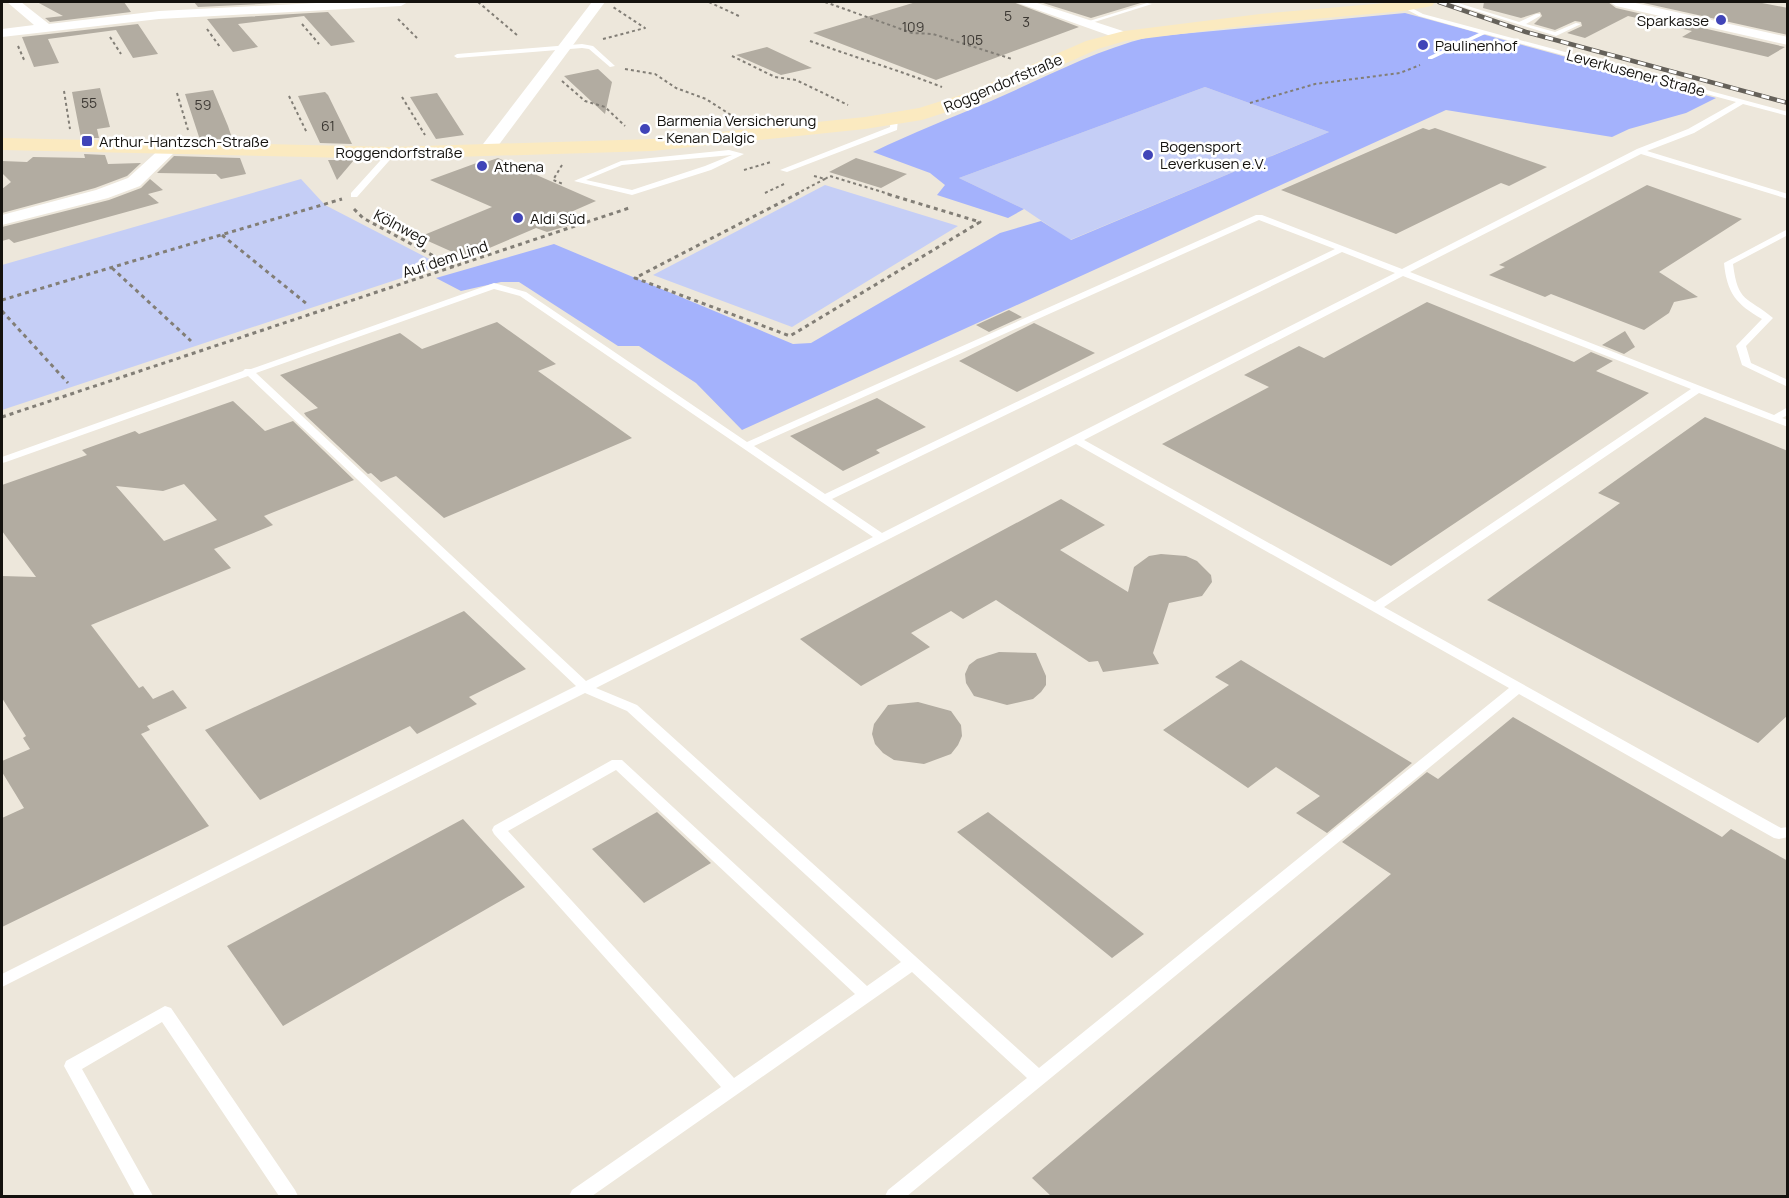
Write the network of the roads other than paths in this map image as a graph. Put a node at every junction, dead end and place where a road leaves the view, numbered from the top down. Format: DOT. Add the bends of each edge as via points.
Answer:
graph roads {
  1 [pos="13,2"];
  2 [pos="401,2"];
  3 [pos="1022,2"];
  4 [pos="1426,2"];
  5 [pos="1450,2"];
  6 [pos="1616,2"];
  7 [pos="604,3"];
  8 [pos="1149,4"];
  9 [pos="220,6"];
  10 [pos="1404,6"];
  11 [pos="1538,15"];
  12 [pos="1086,24"];
  13 [pos="1520,24"];
  14 [pos="1578,24"];
  15 [pos="46,28"];
  16 [pos="1485,32"];
  17 [pos="2,33"];
  18 [pos="1124,36"];
  19 [pos="1788,41"];
  20 [pos="564,46"];
  21 [pos="457,56"];
  22 [pos="1430,58"];
  23 [pos="612,66"];
  24 [pos="1741,102"];
  25 [pos="1788,114"];
  26 [pos="887,120"];
  27 [pos="2,144"];
  28 [pos="179,148"];
  29 [pos="486,151"];
  30 [pos="1640,151"];
  31 [pos="392,153"];
  32 [pos="740,154"];
  33 [pos="784,171"];
  34 [pos="354,195"];
  35 [pos="1788,197"];
  36 [pos="2,220"];
  37 [pos="1788,231"];
  38 [pos="1342,249"];
  39 [pos="1401,272"];
  40 [pos="248,371"];
  41 [pos="1788,384"];
  42 [pos="1698,389"];
  43 [pos="1788,410"];
  44 [pos="1774,419"];
  45 [pos="1788,424"];
  46 [pos="1076,440"];
  47 [pos="746,446"];
  48 [pos="2,460"];
  49 [pos="824,499"];
  50 [pos="882,538"];
  51 [pos="1374,608"];
  52 [pos="585,688"];
  53 [pos="1518,688"];
  54 [pos="1788,832"];
  55 [pos="912,963"];
  56 [pos="2,981"];
  57 [pos="867,995"];
  58 [pos="1040,1078"];
  59 [pos="733,1088"];
  60 [pos="144,1197"];
  61 [pos="289,1197"];
  62 [pos="578,1197"];
  63 [pos="894,1197"];
  1 -- 15 [label="street"];
  2 -- 9 [label="street"];
  3 -- 12 [label="street"];
  4 -- 10 [label="street, Roggendorfstraße"];
  5 -- 13 [label="lane"];
  6 -- 19 [label="street"];
  7 -- 20 [label="street"];
  8 -- 12 [label="lane"];
  9 -- 15 [label="street"];
  10 -- 16 [label="lane, Leverkusener Straße" via="1421,15"];
  10 -- 18 [label="street, Roggendorfstraße"];
  11 -- 13 [label="lane"];
  12 -- 18 [label="street"];
  13 -- 14 [label="lane" via="1556,34"];
  15 -- 17 [label="street"];
  16 -- 22 [label="lane"];
  16 -- 24 [label="lane, Leverkusener Straße"];
  18 -- 26 [label="street, Roggendorfstraße" via="1092,45 944,108"];
  20 -- 21 [label="lane"];
  20 -- 23 [label="lane" via="591,47"];
  20 -- 29 [label="street"];
  24 -- 25 [label="lane, Leverkusener Straße"];
  24 -- 30 [label="lane" via="1691,131"];
  26 -- 29 [label="street, Roggendorfstraße" via="646,146"];
  26 -- 33 [label="lane" via="894,128"];
  27 -- 28 [label="street, Roggendorfstraße"];
  28 -- 31 [label="street, Roggendorfstraße"];
  28 -- 36 [label="street" via="134,182"];
  29 -- 31 [label="street, Roggendorfstraße"];
  30 -- 35 [label="lane"];
  30 -- 39 [label="lane"];
  31 -- 34 [label="lane"];
  32 -- 32 [label="lane" via="633,193 578,181 621,163"];
  37 -- 41 [label="lane" via="1728,263 1730,284 1743,305 1768,318 1741,346 1747,365"];
  38 -- 39 [label="lane"];
  38 -- 47 [label="lane" via="1259,217"];
  38 -- 49 [label="lane"];
  39 -- 42 [label="lane"];
  39 -- 46 [label="lane"];
  40 -- 47 [label="lane" via="494,286 523,294"];
  40 -- 48 [label="lane"];
  40 -- 52 [label="lane"];
  42 -- 44 [label="lane"];
  42 -- 51 [label="lane"];
  43 -- 44 [label="lane"];
  44 -- 45 [label="lane"];
  46 -- 50 [label="lane"];
  46 -- 51 [label="lane"];
  47 -- 49 [label="lane"];
  49 -- 50 [label="lane"];
  50 -- 52 [label="lane"];
  51 -- 53 [label="lane"];
  52 -- 55 [label="lane" via="632,708"];
  52 -- 56 [label="lane"];
  53 -- 54 [label="lane" via="1779,834"];
  53 -- 58 [label="lane"];
  55 -- 57 [label="lane"];
  55 -- 58 [label="lane"];
  57 -- 59 [label="lane"];
  57 -- 59 [label="lane" via="617,763 499,830"];
  58 -- 63 [label="lane"];
  59 -- 62 [label="lane"];
  60 -- 61 [label="lane" via="72,1066 165,1013"];
}
